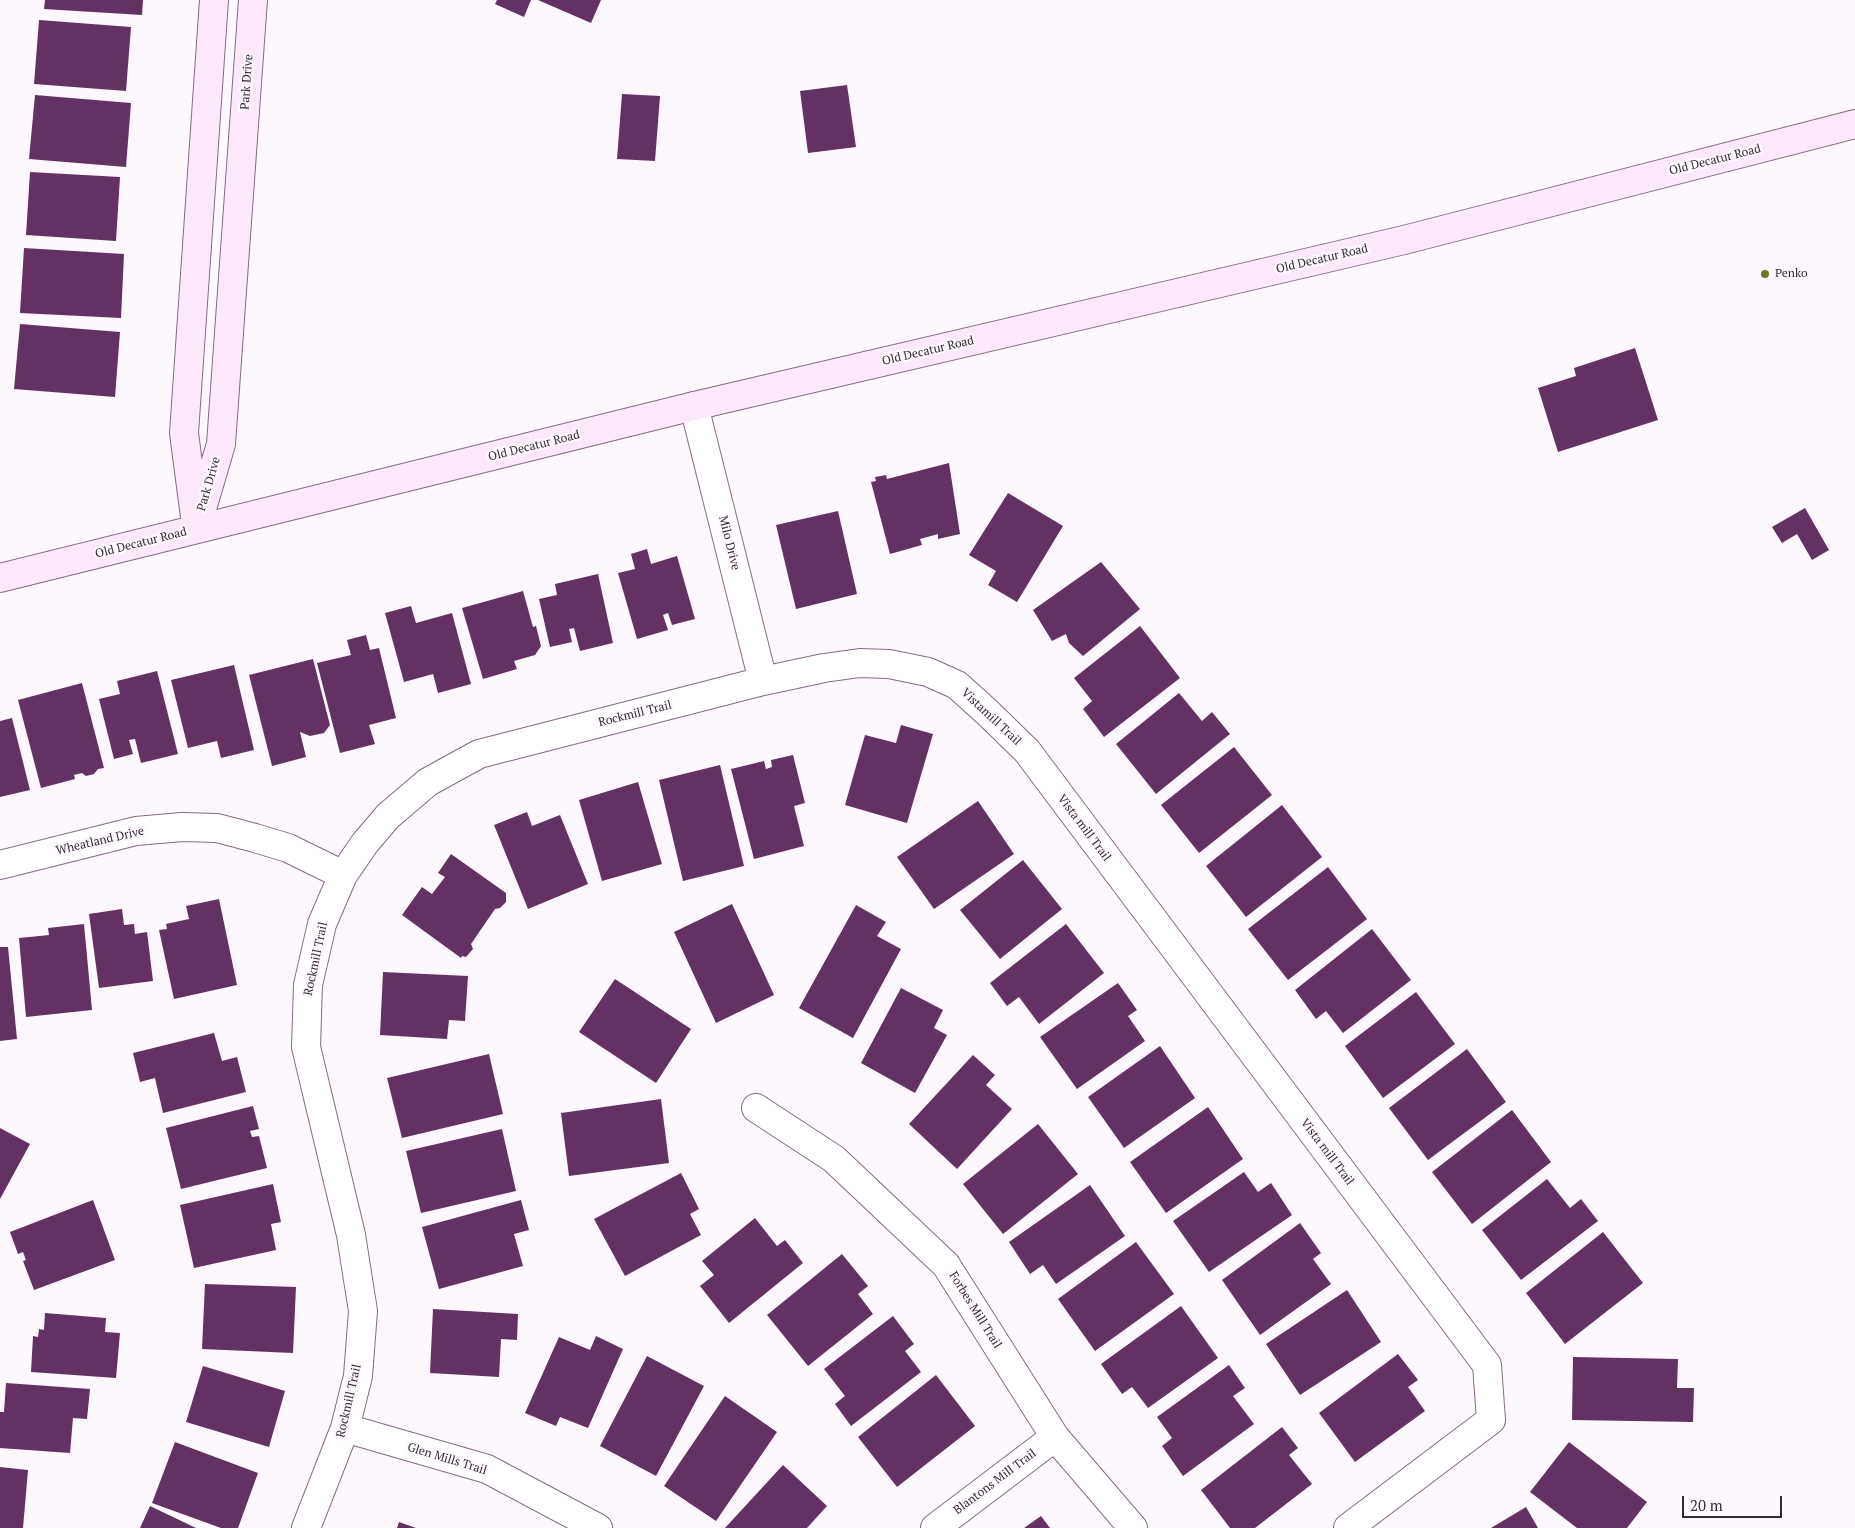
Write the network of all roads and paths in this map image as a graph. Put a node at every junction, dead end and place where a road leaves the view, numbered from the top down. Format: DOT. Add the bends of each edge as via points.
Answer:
graph roads {
  1 [pos="214,0"];
  2 [pos="253,0"];
  3 [pos="1855,124"];
  4 [pos="694,406"];
  5 [pos="196,529"];
  6 [pos="0,578"];
  7 [pos="928,672"];
  8 [pos="763,681"];
  9 [pos="1027,751"];
  10 [pos="0,865"];
  11 [pos="343,875"];
  12 [pos="756,1108"];
  13 [pos="345,1428"];
  14 [pos="1055,1437"];
  15 [pos="306,1528"];
  16 [pos="598,1528"];
  17 [pos="935,1528"];
  18 [pos="1133,1528"];
  19 [pos="1348,1528"];
  1 -- 5 [label="street, Park Drive" via="184,433"];
  2 -- 5 [label="street, Park Drive" via="221,444"];
  3 -- 4 [label="street, Old Decatur Road" via="1404,240"];
  4 -- 5 [label="street, Old Decatur Road"];
  4 -- 8 [label="street, Milo Drive"];
  5 -- 6 [label="street, Old Decatur Road"];
  7 -- 8 [label="street, Rockmill Trail" via="889,664 860,664"];
  7 -- 9 [label="street, Vistamill Trail" via="957,685"];
  8 -- 11 [label="street, Rockmill Trail" via="479,754 428,782 388,816"];
  9 -- 19 [label="street, Vista mill Trail" via="1487,1365 1491,1420"];
  10 -- 11 [label="street, Wheatland Drive" via="136,831 217,828 288,848"];
  11 -- 13 [label="street, Rockmill Trail" via="322,924 308,985 306,1047 351,1235 363,1311 358,1376"];
  12 -- 14 [label="street, Forbes Mill Trail" via="834,1159 946,1265"];
  13 -- 15 [label="street, Rockmill Trail"];
  13 -- 16 [label="street, Glen Mills Trail" via="487,1469"];
  14 -- 17 [label="street, Blantons Mill Trail"];
  14 -- 18 [label="street, Forbes Mill Trail"];
}
